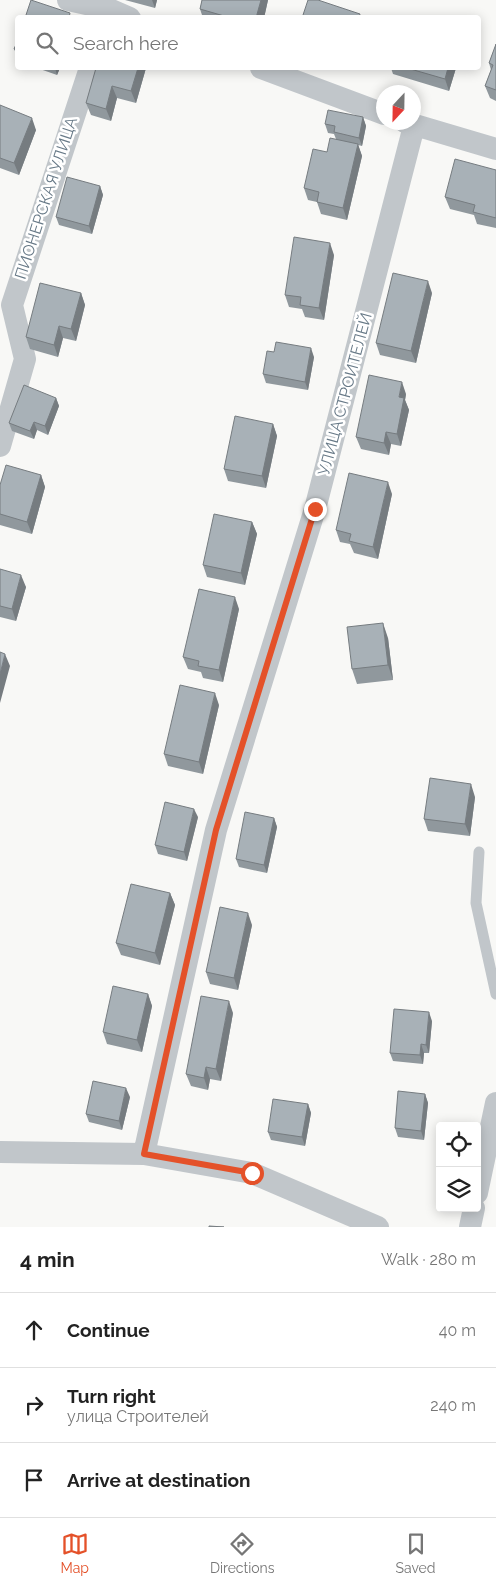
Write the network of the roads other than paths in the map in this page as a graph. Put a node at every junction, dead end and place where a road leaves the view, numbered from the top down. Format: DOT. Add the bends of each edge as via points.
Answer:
graph roads {
  1 [pos="68,0"];
  2 [pos="107,14"];
  3 [pos="89,70"];
  4 [pos="266,70"];
  5 [pos="376,111"];
  6 [pos="421,127"];
  7 [pos="409,130"];
  8 [pos="496,149"];
  9 [pos="0,446"];
  10 [pos="479,852"];
  11 [pos="496,994"];
  12 [pos="496,1103"];
  13 [pos="0,1152"];
  14 [pos="144,1154"];
  15 [pos="481,1174"];
  16 [pos="473,1212"];
  17 [pos="378,1227"];
  18 [pos="470,1227"];
  1 -- 2 [label="street"];
  3 -- 9 [label="street, ПИОНЕРСКАЯ УЛИЦА" via="12,304 25,359"];
  4 -- 5 [label="street"];
  6 -- 8 [label="street"];
  7 -- 14 [label="street, УЛИЦА СТРОИТЕЛЕЙ" via="315,509 216,830"];
  10 -- 11 [label="lane" via="476,903"];
  12 -- 15 [label="street"];
  13 -- 14 [label="street"];
  14 -- 17 [label="street" via="252,1173"];
  16 -- 18 [label="street"];
}
